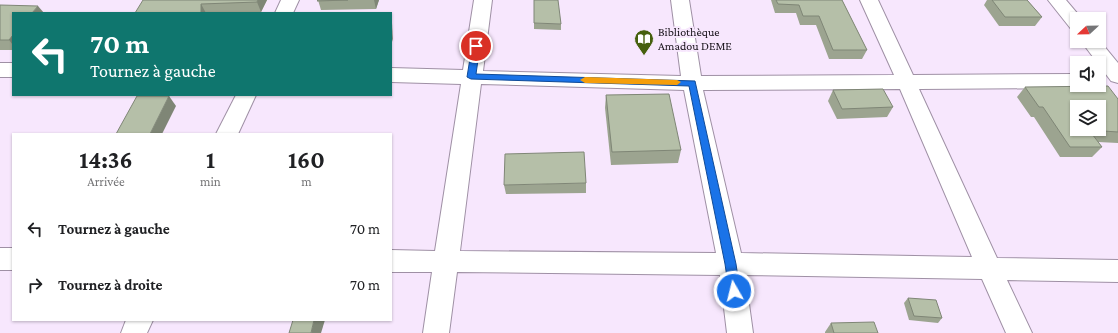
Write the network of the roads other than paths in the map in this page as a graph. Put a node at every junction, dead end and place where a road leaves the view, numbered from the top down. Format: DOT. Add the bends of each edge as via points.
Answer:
graph roads {
  1 [pos="290,0"];
  2 [pos="483,0"];
  3 [pos="680,0"];
  4 [pos="869,0"];
  5 [pos="1057,0"];
  6 [pos="284,12"];
  7 [pos="1070,16"];
  8 [pos="1096,48"];
  9 [pos="0,70"];
  10 [pos="12,70"];
  11 [pos="392,75"];
  12 [pos="1118,76"];
  13 [pos="471,77"];
  14 [pos="1070,81"];
  15 [pos="1106,81"];
  16 [pos="1118,81"];
  17 [pos="908,82"];
  18 [pos="692,83"];
  19 [pos="246,96"];
  20 [pos="228,133"];
  21 [pos="0,259"];
  22 [pos="12,259"];
  23 [pos="392,261"];
  24 [pos="448,261"];
  25 [pos="731,264"];
  26 [pos="989,270"];
  27 [pos="1118,271"];
  28 [pos="140,321"];
  29 [pos="134,333"];
  30 [pos="436,333"];
  31 [pos="740,333"];
  32 [pos="1019,333"];
  1 -- 6 [label="street"];
  2 -- 13 [label="street"];
  3 -- 18 [label="street"];
  4 -- 17 [label="street"];
  5 -- 7 [label="street"];
  8 -- 12 [label="street"];
  9 -- 10 [label="street"];
  11 -- 13 [label="street"];
  13 -- 18 [label="street"];
  13 -- 24 [label="street"];
  14 -- 17 [label="street"];
  15 -- 16 [label="street"];
  17 -- 18 [label="street"];
  17 -- 26 [label="street"];
  18 -- 25 [label="street"];
  19 -- 20 [label="street"];
  21 -- 22 [label="street"];
  23 -- 24 [label="street"];
  24 -- 25 [label="street"];
  24 -- 30 [label="street"];
  25 -- 26 [label="street"];
  25 -- 31 [label="street"];
  26 -- 27 [label="street"];
  26 -- 32 [label="street"];
  28 -- 29 [label="street"];
}
